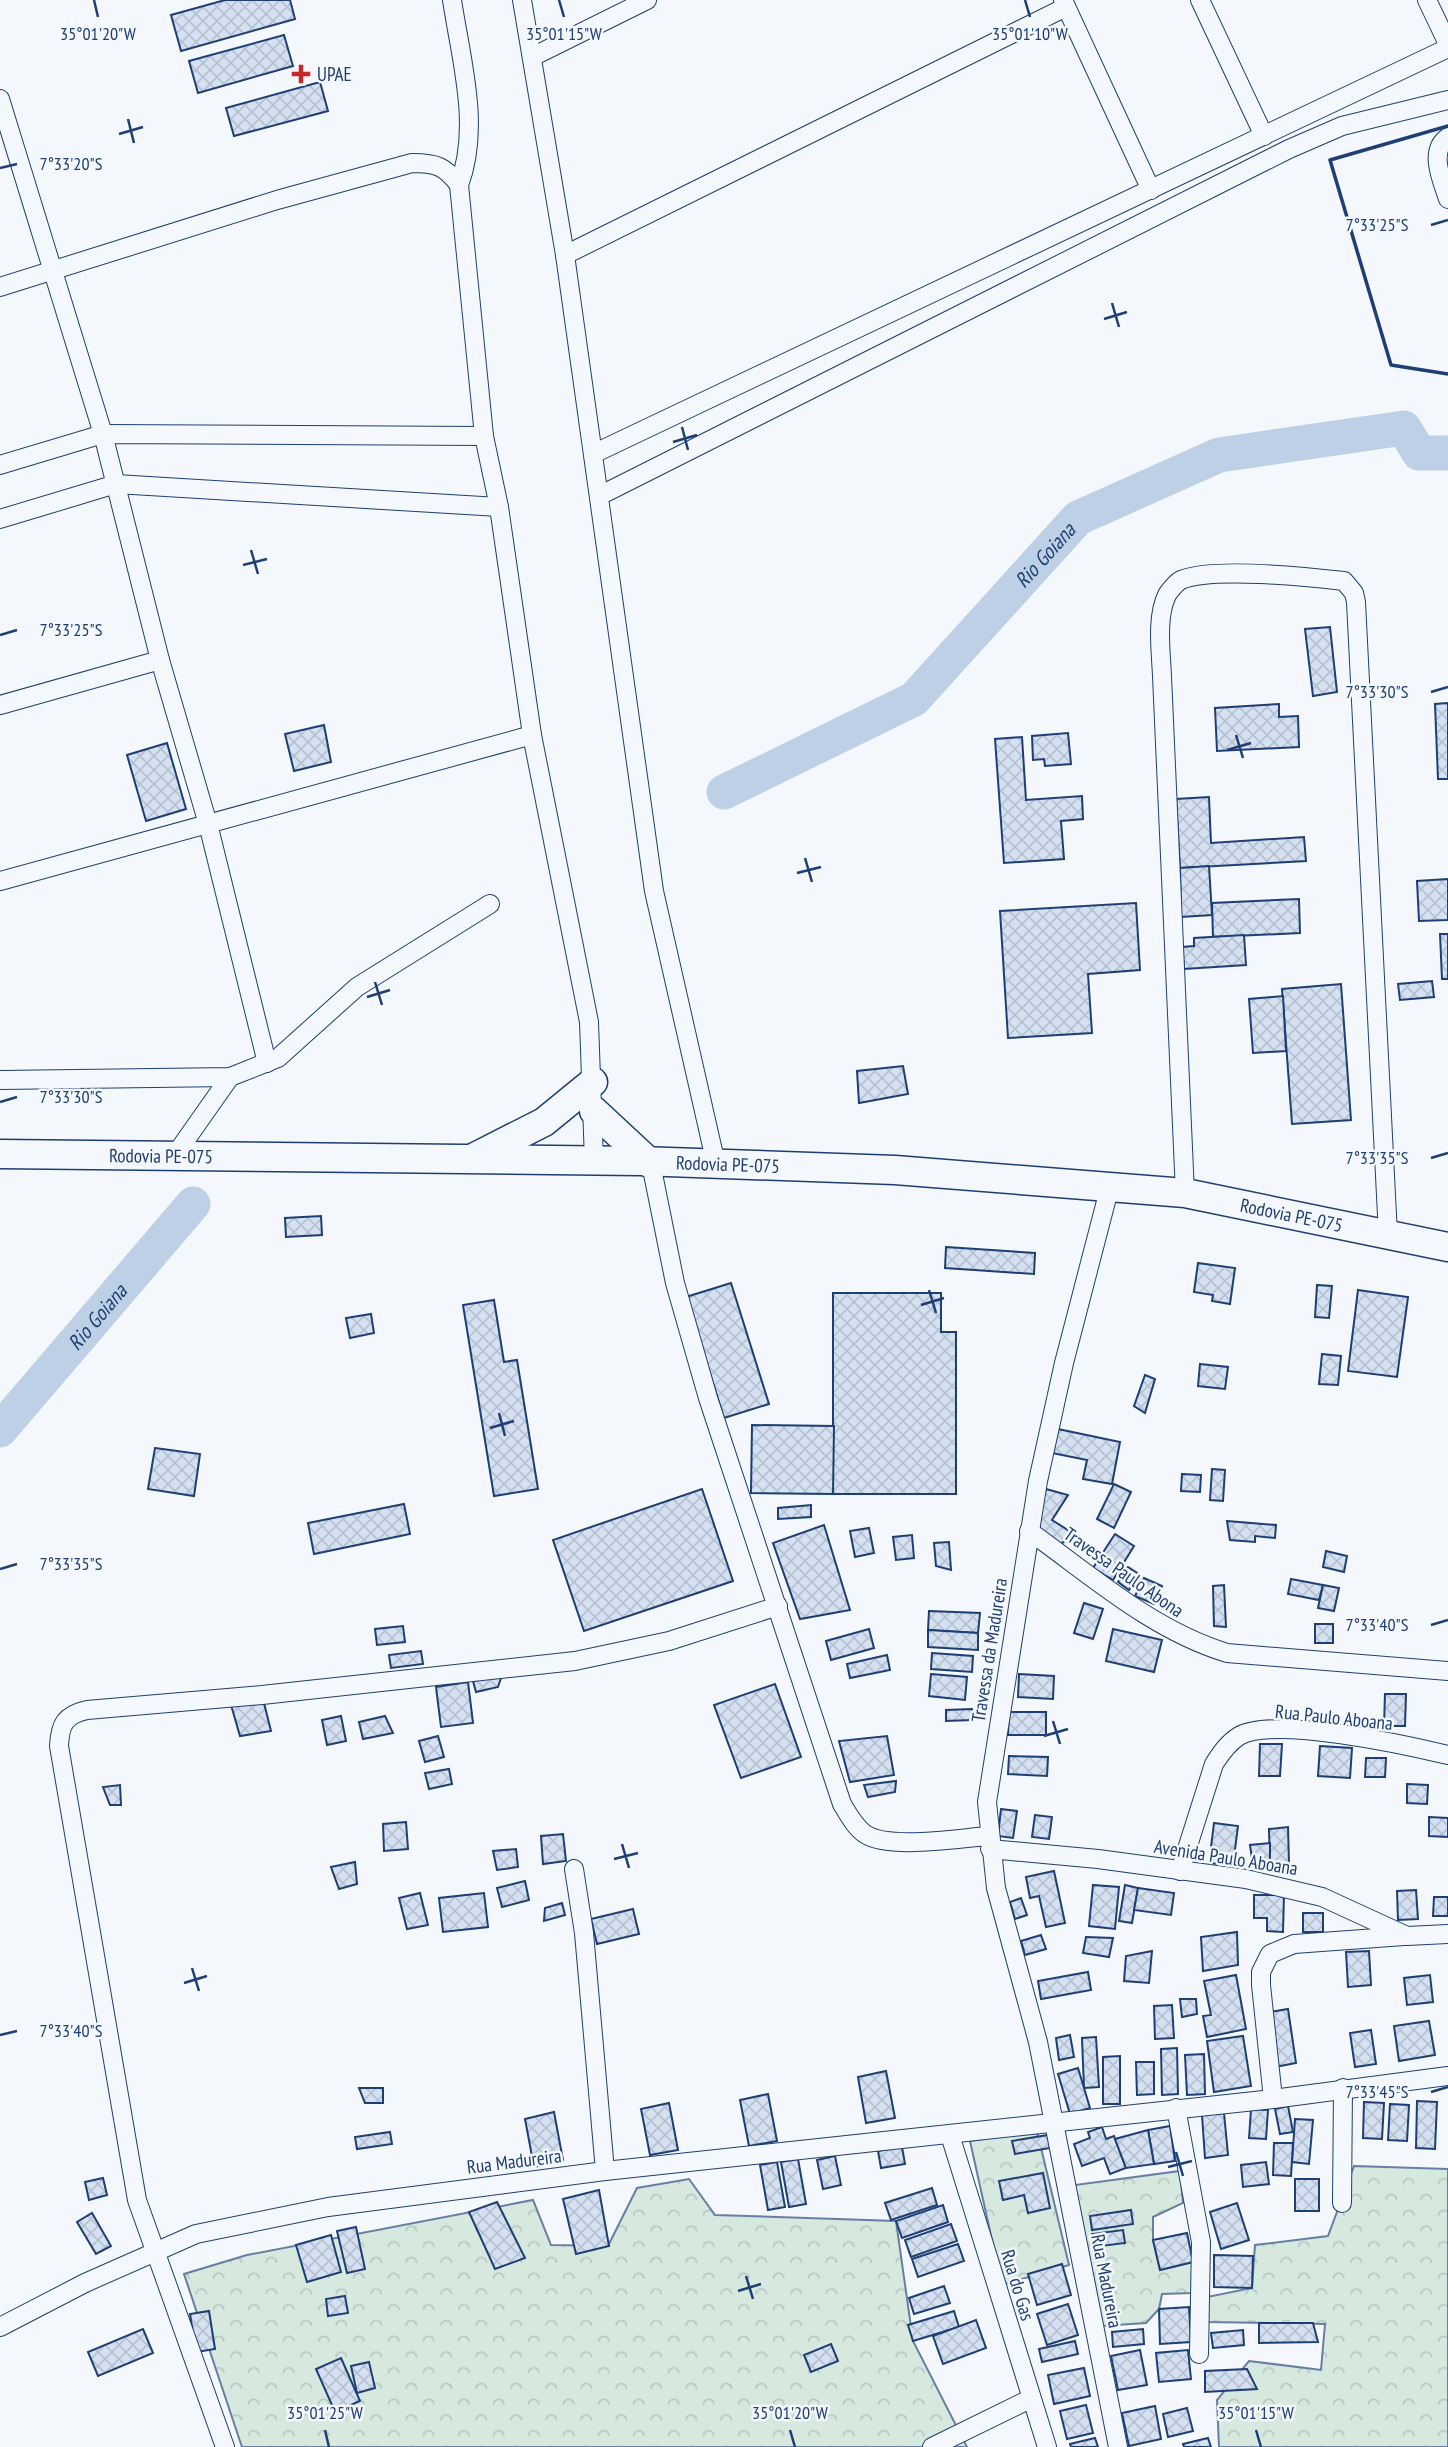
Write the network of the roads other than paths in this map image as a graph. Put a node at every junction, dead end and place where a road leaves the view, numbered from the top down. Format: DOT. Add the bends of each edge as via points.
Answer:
graph roads {
  1 [pos="452,0"];
  2 [pos="522,0"];
  3 [pos="647,0"];
  4 [pos="1200,0"];
  5 [pos="1427,0"];
  6 [pos="1065,3"];
  7 [pos="1448,46"];
  8 [pos="532,57"];
  9 [pos="1448,100"];
  10 [pos="1,106"];
  11 [pos="1264,136"];
  12 [pos="1448,137"];
  13 [pos="459,185"];
  14 [pos="1152,190"];
  15 [pos="1448,199"];
  16 [pos="565,256"];
  17 [pos="51,272"];
  18 [pos="0,287"];
  19 [pos="103,434"];
  20 [pos="484,436"];
  21 [pos="593,454"];
  22 [pos="0,465"];
  23 [pos="116,484"];
  24 [pos="599,496"];
  25 [pos="499,507"];
  26 [pos="0,519"];
  27 [pos="160,660"];
  28 [pos="0,705"];
  29 [pos="533,735"];
  30 [pos="208,824"];
  31 [pos="0,881"];
  32 [pos="490,904"];
  33 [pos="267,1063"];
  34 [pos="230,1077"];
  35 [pos="0,1080"];
  36 [pos="593,1082"];
  37 [pos="594,1111"];
  38 [pos="0,1154"];
  39 [pos="173,1158"];
  40 [pos="470,1160"];
  41 [pos="594,1161"];
  42 [pos="651,1164"];
  43 [pos="716,1164"];
  44 [pos="1110,1186"];
  45 [pos="1185,1193"];
  46 [pos="1388,1235"];
  47 [pos="1448,1247"];
  48 [pos="1029,1531"];
  49 [pos="778,1606"];
  50 [pos="1448,1671"];
  51 [pos="1448,1755"];
  52 [pos="989,1843"];
  53 [pos="574,1869"];
  54 [pos="1180,1871"];
  55 [pos="1448,1934"];
  56 [pos="1407,1936"];
  57 [pos="1448,2076"];
  58 [pos="1343,2088"];
  59 [pos="1273,2099"];
  60 [pos="1176,2108"];
  61 [pos="1055,2122"];
  62 [pos="950,2135"];
  63 [pos="605,2171"];
  64 [pos="1342,2203"];
  65 [pos="154,2250"];
  66 [pos="0,2327"];
  67 [pos="1199,2354"];
  68 [pos="1030,2399"];
  69 [pos="225,2447"];
  70 [pos="932,2447"];
  71 [pos="1048,2447"];
  72 [pos="1118,2447"];
  1 -- 13 [label="street" via="470,145"];
  2 -- 8 [label="street"];
  3 -- 8 [label="street"];
  4 -- 11 [label="street"];
  5 -- 7 [label="street"];
  6 -- 14 [label="street"];
  6 -- 16 [label="street"];
  7 -- 11 [label="street"];
  8 -- 16 [label="street"];
  9 -- 24 [label="street" via="1342,126 1289,149"];
  10 -- 17 [label="street"];
  11 -- 14 [label="street"];
  12 -- 15 [label="street" via="1437,158"];
  13 -- 17 [label="street" via="446,167 412,163 277,200"];
  13 -- 20 [label="street"];
  14 -- 21 [label="street"];
  16 -- 21 [label="street"];
  17 -- 18 [label="street"];
  17 -- 19 [label="street"];
  19 -- 20 [label="street"];
  19 -- 22 [label="street"];
  19 -- 23 [label="street"];
  20 -- 25 [label="street"];
  21 -- 24 [label="street"];
  23 -- 25 [label="street"];
  23 -- 26 [label="street"];
  23 -- 27 [label="street"];
  24 -- 43 [label="street" via="654,891"];
  25 -- 29 [label="street"];
  27 -- 28 [label="street"];
  27 -- 30 [label="street"];
  29 -- 30 [label="street"];
  29 -- 36 [label="street" via="589,1022"];
  30 -- 31 [label="street"];
  30 -- 33 [label="street"];
  32 -- 33 [label="street" via="357,987"];
  33 -- 34 [label="street"];
  34 -- 35 [label="street"];
  34 -- 39 [label="street"];
  36 -- 37 [label="street"];
  36 -- 40 [label="main road" via="544,1122"];
  37 -- 41 [label="street"];
  37 -- 42 [label="main road"];
  38 -- 39 [label="main road, Rodovia PE-075"];
  39 -- 40 [label="main road, Rodovia PE-075"];
  40 -- 41 [label="main road, Rodovia PE-075"];
  41 -- 42 [label="main road, Rodovia PE-075"];
  42 -- 43 [label="main road, Rodovia PE-075"];
  42 -- 49 [label="street, Avenida Paulo Aboana" via="658,1212 687,1325"];
  43 -- 44 [label="main road, Rodovia PE-075" via="895,1170"];
  44 -- 45 [label="main road, Rodovia PE-075"];
  44 -- 48 [label="street, Travessa da Madureira" via="1064,1363"];
  45 -- 46 [label="main road, Rodovia PE-075"];
  45 -- 46 [label="street" via="1161,649 1167,595 1180,580 1201,575 1284,575 1343,581 1356,603"];
  46 -- 47 [label="main road, Rodovia PE-075"];
  48 -- 50 [label="street, Travessa Paulo Abona" via="1152,1620 1203,1646 1227,1653"];
  48 -- 52 [label="street, Travessa da Madureira" via="987,1802"];
  49 -- 52 [label="street, Avenida Paulo Aboana" via="842,1804 864,1833 896,1842"];
  49 -- 65 [label="street" via="669,1641 575,1661 87,1710 68,1716 60,1729 59,1746 131,2166"];
  51 -- 54 [label="street, Rua Paulo Aboana" via="1284,1729 1240,1736 1214,1764"];
  52 -- 54 [label="street, Avenida Paulo Aboana"];
  52 -- 61 [label="street, Travessa da Madureira" via="996,1888"];
  53 -- 63 [label="street"];
  54 -- 56 [label="street, Avenida Paulo Aboana" via="1302,1889"];
  55 -- 56 [label="street, Avenida Paulo Aboana"];
  56 -- 59 [label="street" via="1294,1944 1279,1948 1265,1961 1261,1985"];
  57 -- 58 [label="street, Rua Madureira"];
  58 -- 59 [label="street, Rua Madureira"];
  58 -- 64 [label="street"];
  59 -- 60 [label="street, Rua Madureira"];
  60 -- 61 [label="street, Rua Madureira"];
  60 -- 67 [label="street" via="1201,2242"];
  61 -- 62 [label="street, Rua Madureira"];
  61 -- 72 [label="street, Rua Madureira"];
  62 -- 63 [label="street, Rua Madureira"];
  62 -- 68 [label="street, Rua do Gas"];
  63 -- 65 [label="street, Rua Madureira" via="328,2207 196,2234"];
  65 -- 66 [label="street, Rua Madureira"];
  65 -- 69 [label="street"];
  68 -- 70 [label="street"];
  68 -- 71 [label="street, Rua do Gas"];
}
